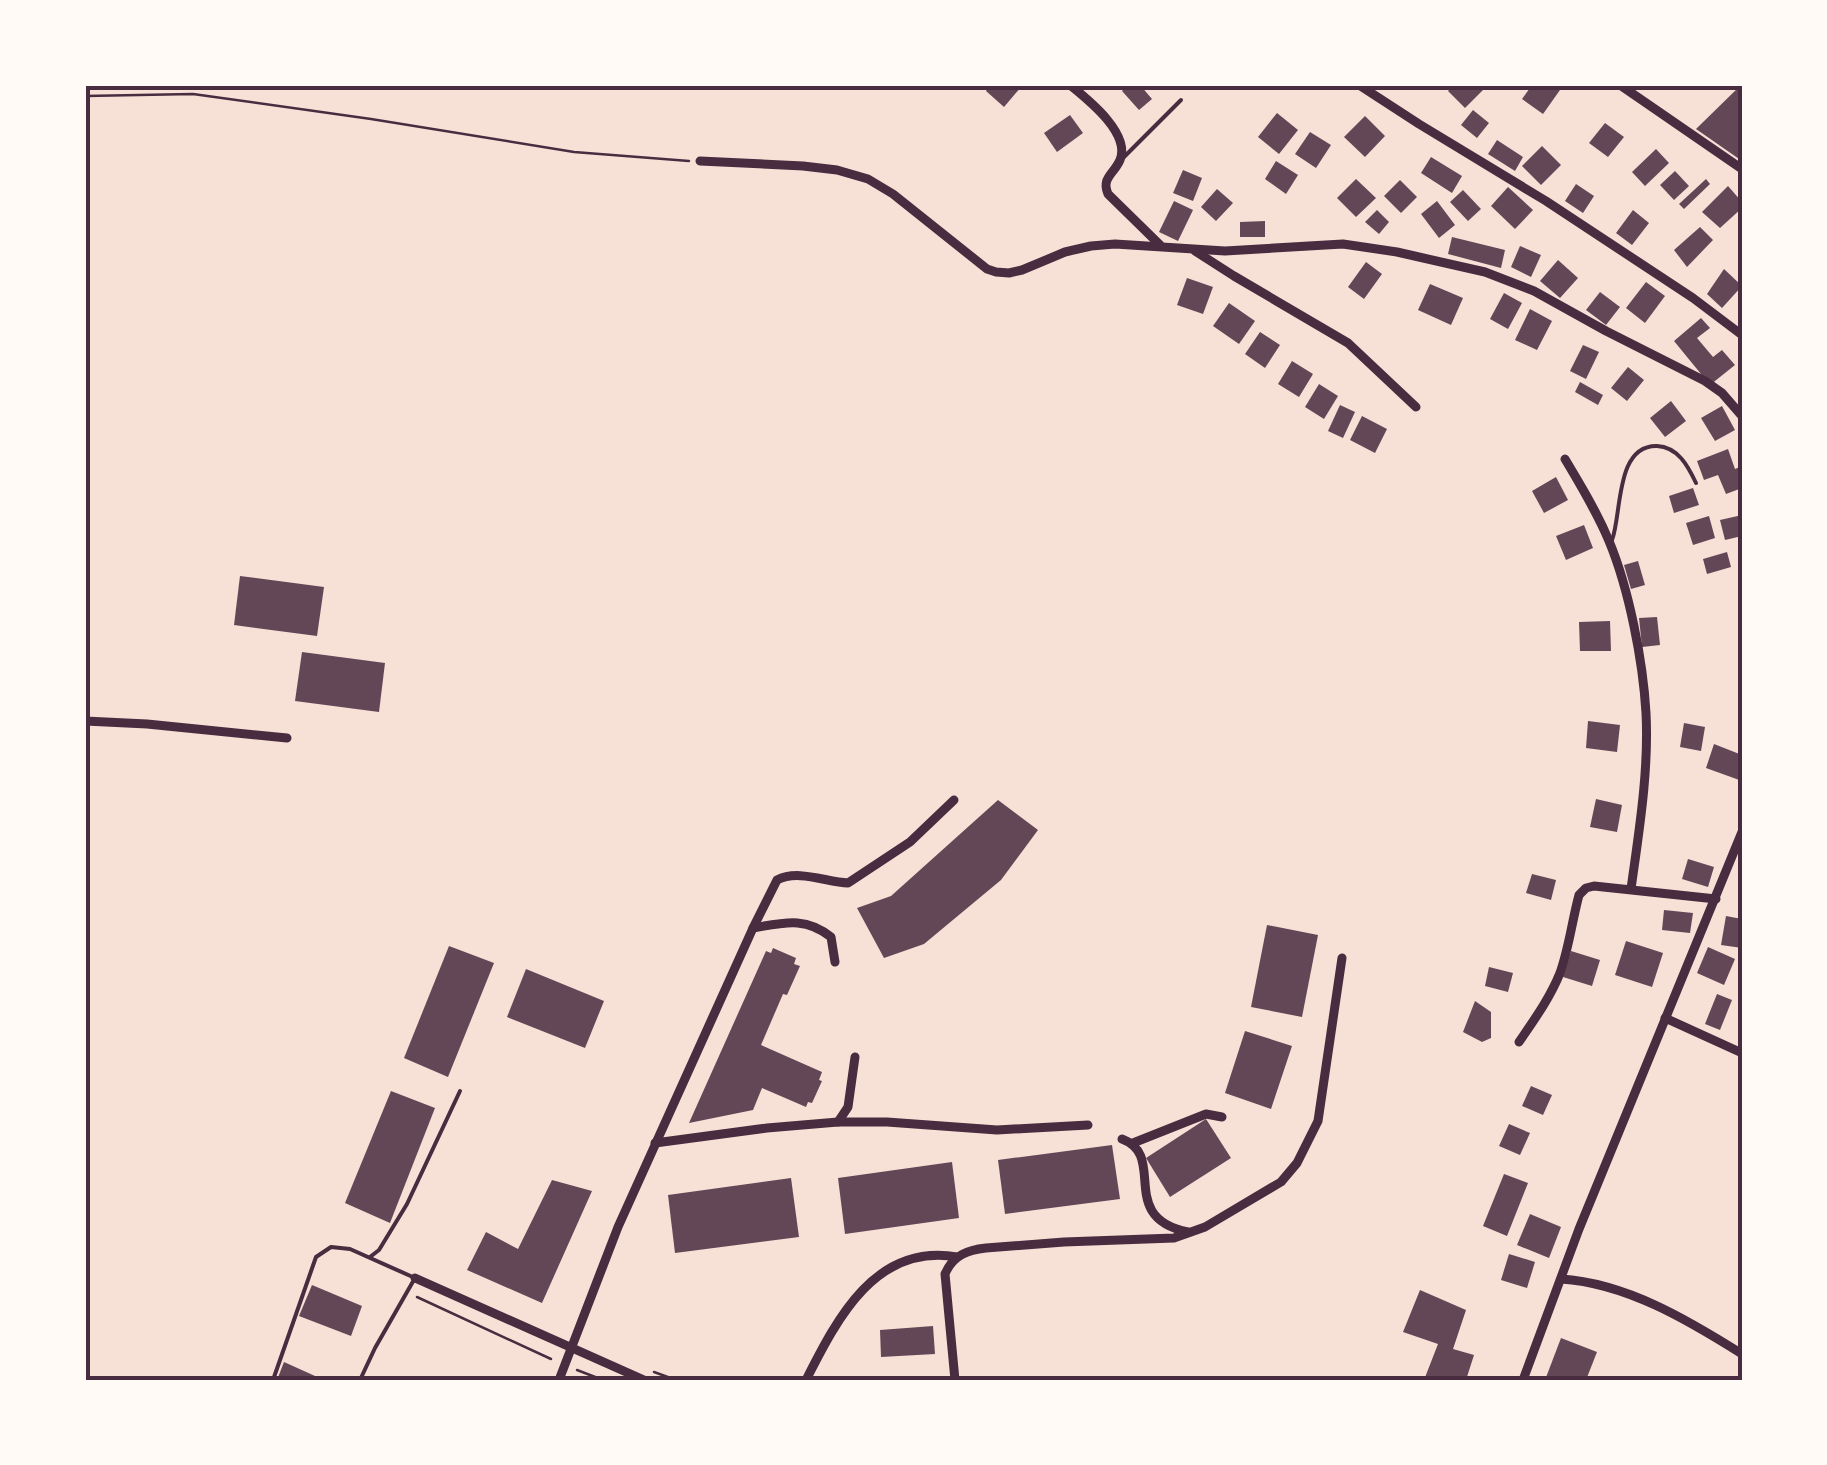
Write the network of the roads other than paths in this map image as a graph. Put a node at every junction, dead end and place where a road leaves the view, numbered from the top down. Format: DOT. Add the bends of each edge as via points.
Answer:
graph roads {
  1 [pos="1070,85"];
  2 [pos="1359,85"];
  3 [pos="1620,85"];
  4 [pos="1181,100"];
  5 [pos="700,161"];
  6 [pos="1120,161"];
  7 [pos="1742,168"];
  8 [pos="1160,246"];
  9 [pos="1195,250"];
  10 [pos="1742,335"];
  11 [pos="1742,394"];
  12 [pos="1731,404"];
  13 [pos="1416,407"];
  14 [pos="1742,416"];
  15 [pos="1566,459"];
  16 [pos="1696,483"];
  17 [pos="1610,544"];
  18 [pos="85,722"];
  19 [pos="287,738"];
  20 [pos="954,800"];
  21 [pos="1742,832"];
  22 [pos="1631,888"];
  23 [pos="1716,899"];
  24 [pos="752,928"];
  25 [pos="1342,958"];
  26 [pos="836,962"];
  27 [pos="1665,1018"];
  28 [pos="1520,1042"];
  29 [pos="1742,1052"];
  30 [pos="855,1056"];
  31 [pos="460,1091"];
  32 [pos="1222,1117"];
  33 [pos="838,1122"];
  34 [pos="1088,1125"];
  35 [pos="655,1143"];
  36 [pos="1191,1233"];
  37 [pos="957,1257"];
  38 [pos="370,1258"];
  39 [pos="415,1278"];
  40 [pos="1561,1279"];
  41 [pos="572,1349"];
  42 [pos="1742,1354"];
  43 [pos="273,1380"];
  44 [pos="360,1380"];
  45 [pos="559,1380"];
  46 [pos="644,1380"];
  47 [pos="806,1380"];
  48 [pos="955,1380"];
  49 [pos="1523,1380"];
  1 -- 6 [label="street" via="1109,122"];
  2 -- 10 [label="street" via="1546,200"];
  3 -- 7 [label="street"];
  4 -- 6 [label="lane"];
  5 -- 8 [label="street" via="803,166 868,179 996,272 1091,246"];
  6 -- 8 [label="street" via="1106,190"];
  8 -- 9 [label="street"];
  9 -- 12 [label="street" via="1354,245 1485,272 1705,381"];
  9 -- 13 [label="street" via="1348,343"];
  11 -- 12 [label="street"];
  12 -- 14 [label="street"];
  15 -- 17 [label="street"];
  16 -- 17 [label="lane" via="1675,452 1664,446 1642,450 1624,476"];
  17 -- 22 [label="street" via="1633,628 1646,714"];
  18 -- 19 [label="street"];
  20 -- 24 [label="street" via="910,842 848,883 777,880"];
  21 -- 23 [label="street"];
  22 -- 23 [label="street"];
  22 -- 28 [label="street" via="1594,886 1579,895 1558,977"];
  23 -- 27 [label="street"];
  24 -- 26 [label="street" via="806,922 831,936"];
  24 -- 35 [label="street"];
  25 -- 36 [label="street" via="1318,1121 1297,1163 1280,1182"];
  27 -- 29 [label="street"];
  27 -- 40 [label="street"];
  30 -- 33 [label="street" via="848,1107"];
  31 -- 38 [label="lane" via="406,1204"];
  32 -- 36 [label="street" via="1206,1114 1128,1141 1141,1152 1148,1206 1162,1224"];
  33 -- 34 [label="street" via="998,1130"];
  33 -- 35 [label="street"];
  35 -- 41 [label="street"];
  36 -- 37 [label="street" via="975,1249"];
  37 -- 47 [label="street" via="912,1259 876,1278 835,1324"];
  37 -- 48 [label="street" via="946,1274"];
  38 -- 39 [label="lane"];
  38 -- 43 [label="lane" via="341,1247 316,1257"];
  39 -- 41 [label="street"];
  39 -- 44 [label="lane"];
  40 -- 42 [label="street" via="1631,1296"];
  40 -- 49 [label="street"];
  41 -- 45 [label="street"];
  41 -- 46 [label="street"];
}
